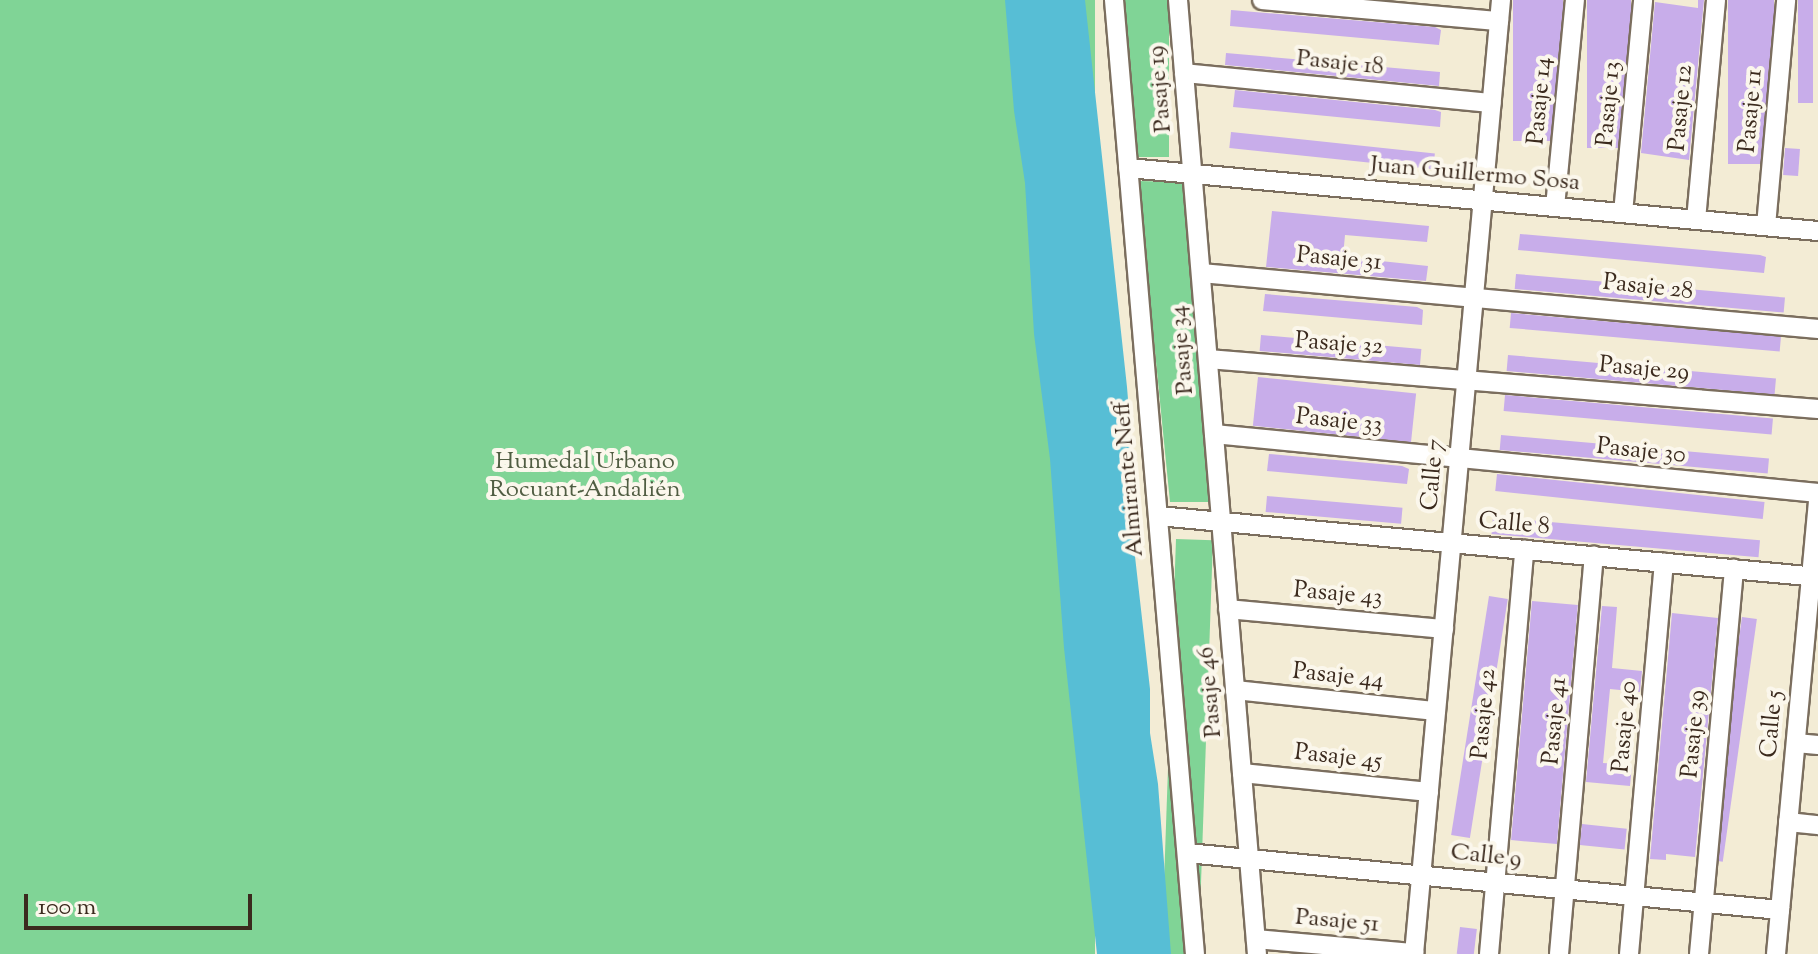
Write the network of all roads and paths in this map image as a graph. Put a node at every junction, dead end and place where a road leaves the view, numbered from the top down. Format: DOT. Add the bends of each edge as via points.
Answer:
graph roads {
  1 [pos="1114,0"];
  2 [pos="1178,0"];
  3 [pos="1262,0"];
  4 [pos="1501,0"];
  5 [pos="1575,0"];
  6 [pos="1643,0"];
  7 [pos="1716,0"];
  8 [pos="1786,0"];
  9 [pos="1499,21"];
  10 [pos="1184,73"];
  11 [pos="1492,103"];
  12 [pos="1128,168"];
  13 [pos="1193,174"];
  14 [pos="1483,200"];
  15 [pos="1555,207"];
  16 [pos="1623,213"];
  17 [pos="1696,220"];
  18 [pos="1766,226"];
  19 [pos="1818,231"];
  20 [pos="1201,273"];
  21 [pos="1474,295"];
  22 [pos="1818,329"];
  23 [pos="1208,359"];
  24 [pos="1467,379"];
  25 [pos="1818,409"];
  26 [pos="1214,434"];
  27 [pos="1459,458"];
  28 [pos="1818,493"];
  29 [pos="1818,499"];
  30 [pos="1158,516"];
  31 [pos="1221,522"];
  32 [pos="1452,543"];
  33 [pos="1524,550"];
  34 [pos="1594,556"];
  35 [pos="1664,563"];
  36 [pos="1734,569"];
  37 [pos="1814,577"];
  38 [pos="1228,609"];
  39 [pos="1444,629"];
  40 [pos="1811,658"];
  41 [pos="1235,690"];
  42 [pos="1436,711"];
  43 [pos="1796,743"];
  44 [pos="1818,745"];
  45 [pos="1242,773"];
  46 [pos="1429,792"];
  47 [pos="1788,822"];
  48 [pos="1818,825"];
  49 [pos="1187,853"];
  50 [pos="1249,858"];
  51 [pos="1421,875"];
  52 [pos="1495,882"];
  53 [pos="1565,889"];
  54 [pos="1635,896"];
  55 [pos="1704,903"];
  56 [pos="1780,910"];
  57 [pos="1257,947"];
  58 [pos="1195,954"];
  59 [pos="1414,954"];
  60 [pos="1489,954"];
  61 [pos="1559,954"];
  62 [pos="1629,954"];
  63 [pos="1699,954"];
  64 [pos="1776,954"];
  1 -- 12 [label="street, Almirante Neff"];
  2 -- 10 [label="street, Pasaje 19"];
  3 -- 9 [label="street"];
  4 -- 9 [label="street, Calle 7"];
  5 -- 15 [label="street, Pasaje 14"];
  6 -- 16 [label="street, Pasaje 13"];
  7 -- 17 [label="street, Pasaje 12"];
  8 -- 18 [label="street, Pasaje 11"];
  9 -- 11 [label="street, Calle 7"];
  10 -- 11 [label="street, Pasaje 18"];
  10 -- 13 [label="street, Pasaje 19"];
  11 -- 14 [label="street, Calle 7"];
  12 -- 13 [label="street, Juan Guillermo Sosa"];
  12 -- 30 [label="street, Almirante Neff"];
  13 -- 14 [label="street, Juan Guillermo Sosa"];
  13 -- 20 [label="street, Pasaje 34"];
  14 -- 15 [label="street, Juan Guillermo Sosa"];
  14 -- 21 [label="street, Calle 7"];
  15 -- 16 [label="street, Juan Guillermo Sosa"];
  16 -- 17 [label="street, Juan Guillermo Sosa"];
  17 -- 18 [label="street, Juan Guillermo Sosa"];
  18 -- 19 [label="street, Juan Guillermo Sosa"];
  20 -- 21 [label="street, Pasaje 31"];
  20 -- 23 [label="street, Pasaje 34"];
  21 -- 22 [label="street, Pasaje 28"];
  21 -- 24 [label="street, Calle 7"];
  23 -- 24 [label="street, Pasaje 32"];
  23 -- 26 [label="street, Pasaje 34"];
  24 -- 25 [label="street, Pasaje 29"];
  24 -- 27 [label="street, Calle 7"];
  26 -- 27 [label="street, Pasaje 33"];
  26 -- 31 [label="street, Pasaje 34"];
  27 -- 28 [label="street, Pasaje 30"];
  27 -- 32 [label="street, Calle 7"];
  29 -- 37 [label="street, Calle 5"];
  30 -- 31 [label="street, Calle 8"];
  30 -- 49 [label="street, Almirante Neff"];
  31 -- 32 [label="street, Calle 8"];
  31 -- 38 [label="street, Pasaje 46"];
  32 -- 33 [label="street, Calle 8"];
  32 -- 39 [label="street, Calle 7"];
  33 -- 34 [label="street, Calle 8"];
  33 -- 52 [label="street, Pasaje 42"];
  34 -- 35 [label="street, Calle 8"];
  34 -- 53 [label="street, Pasaje 41"];
  35 -- 36 [label="street, Calle 8"];
  35 -- 54 [label="street, Pasaje 40"];
  36 -- 37 [label="street, Calle 8"];
  36 -- 55 [label="street, Pasaje 39"];
  37 -- 40 [label="street, Calle 5"];
  38 -- 39 [label="street, Pasaje 43"];
  38 -- 41 [label="street, Pasaje 46"];
  39 -- 42 [label="street, Calle 7"];
  40 -- 43 [label="street, Calle 5"];
  41 -- 42 [label="street, Pasaje 44"];
  41 -- 45 [label="street, Pasaje 46"];
  42 -- 46 [label="street, Calle 7"];
  43 -- 44 [label="street"];
  43 -- 47 [label="street, Calle 5"];
  45 -- 46 [label="street, Pasaje 45"];
  45 -- 50 [label="street, Pasaje 46"];
  46 -- 51 [label="street, Calle 7"];
  47 -- 48 [label="street"];
  47 -- 56 [label="street, Calle 5"];
  49 -- 50 [label="street, Calle 9"];
  49 -- 58 [label="street, Almirante Neff"];
  50 -- 51 [label="street, Calle 9"];
  50 -- 57 [label="street, Pasaje 46"];
  51 -- 52 [label="street, Calle 9"];
  51 -- 59 [label="street, Calle 7"];
  52 -- 53 [label="street, Calle 9"];
  52 -- 60 [label="street, Pasaje 42"];
  53 -- 54 [label="street, Calle 9"];
  53 -- 61 [label="street, Pasaje 41"];
  54 -- 55 [label="street, Calle 9"];
  54 -- 62 [label="street, Pasaje 40"];
  55 -- 56 [label="street, Calle 9"];
  55 -- 63 [label="street, Pasaje 39"];
  56 -- 64 [label="street, Calle 5"];
  57 -- 59 [label="street, Pasaje 51"];
}
